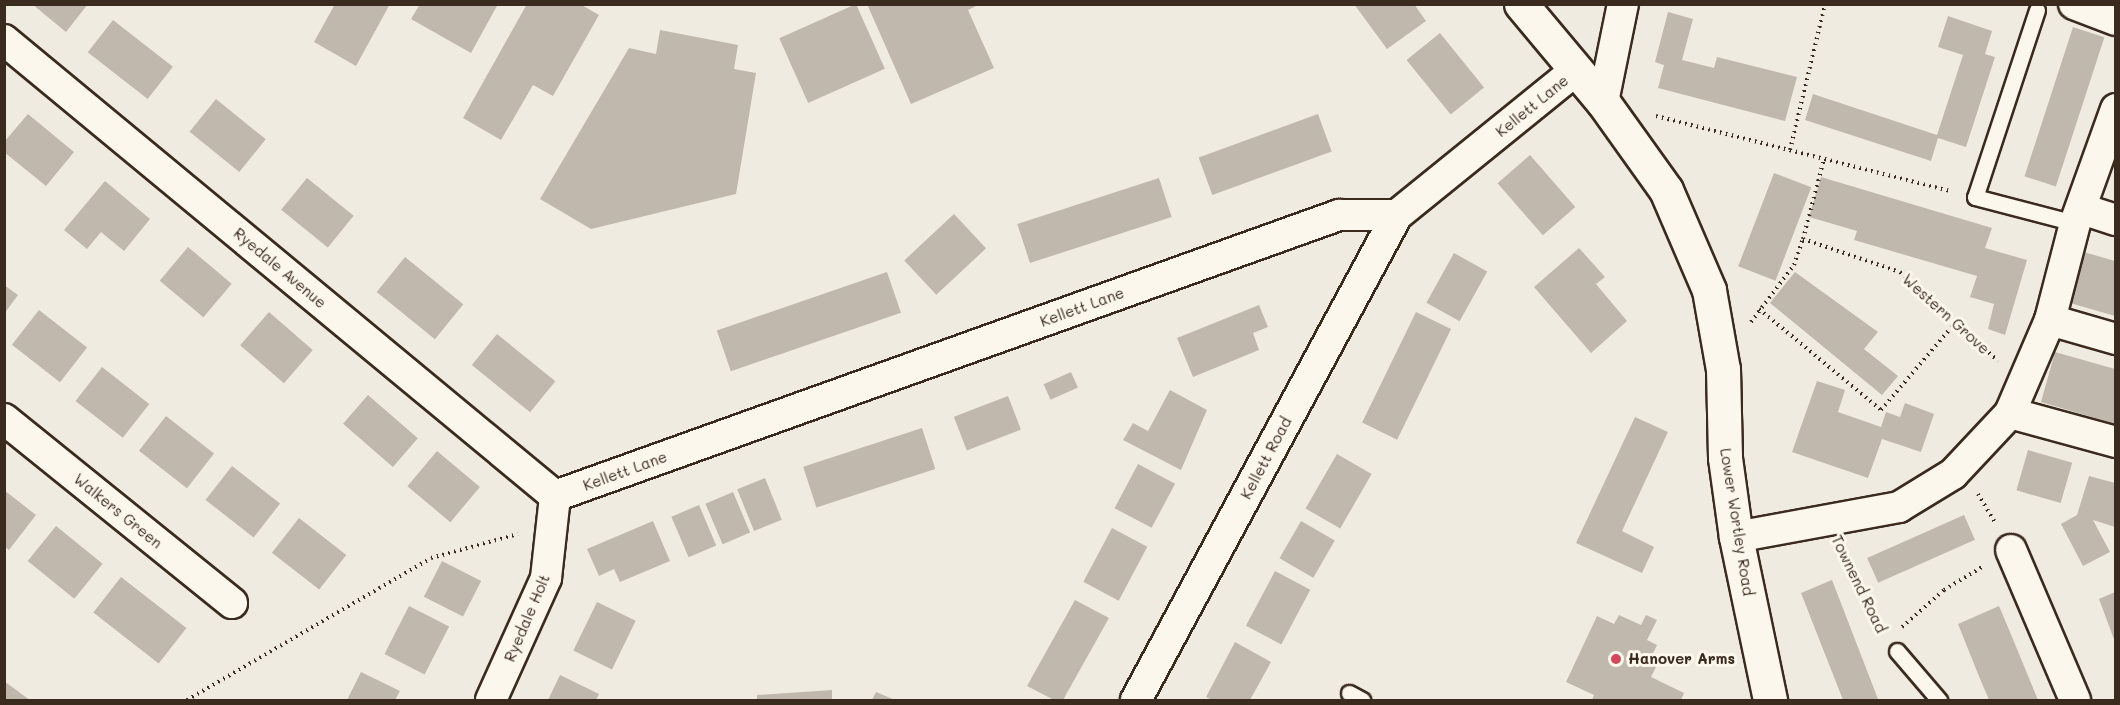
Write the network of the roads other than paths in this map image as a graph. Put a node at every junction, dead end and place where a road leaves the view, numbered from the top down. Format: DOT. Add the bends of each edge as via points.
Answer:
graph roads {
  1 [pos="1521,4"];
  2 [pos="1623,4"];
  3 [pos="2074,4"];
  4 [pos="2037,10"];
  5 [pos="2115,20"];
  6 [pos="4,40"];
  7 [pos="1575,70"];
  8 [pos="1603,102"];
  9 [pos="2115,109"];
  10 [pos="1397,215"];
  11 [pos="2078,216"];
  12 [pos="2115,220"];
  13 [pos="2050,320"];
  14 [pos="2115,339"];
  15 [pos="2010,413"];
  16 [pos="4,419"];
  17 [pos="2115,442"];
  18 [pos="554,510"];
  19 [pos="1736,537"];
  20 [pos="2011,550"];
  21 [pos="232,603"];
  22 [pos="1892,645"];
  23 [pos="491,700"];
  24 [pos="1136,700"];
  25 [pos="1770,700"];
  26 [pos="1939,700"];
  27 [pos="2075,700"];
  1 -- 7 [label="street, Lower Wortley Road"];
  2 -- 8 [label="street"];
  3 -- 5 [label="street"];
  4 -- 11 [label="lane" via="1975,197"];
  6 -- 18 [label="street, Ryedale Avenue"];
  7 -- 8 [label="street, Lower Wortley Road"];
  7 -- 10 [label="street, Kellett Lane"];
  8 -- 19 [label="street, Lower Wortley Road" via="1666,190 1709,290 1723,369 1725,458"];
  9 -- 11 [label="street"];
  10 -- 18 [label="street, Kellett Lane" via="1339,215"];
  10 -- 24 [label="street, Kellett Road"];
  11 -- 12 [label="street"];
  11 -- 13 [label="street"];
  13 -- 14 [label="street"];
  13 -- 15 [label="street"];
  15 -- 17 [label="street"];
  15 -- 19 [label="street" via="1962,464 1899,507"];
  16 -- 21 [label="street, Walkers Green"];
  18 -- 23 [label="street, Ryedale Holt" via="546,578"];
  19 -- 25 [label="street, Lower Wortley Road"];
  20 -- 27 [label="street"];
  22 -- 26 [label="lane"];
}
